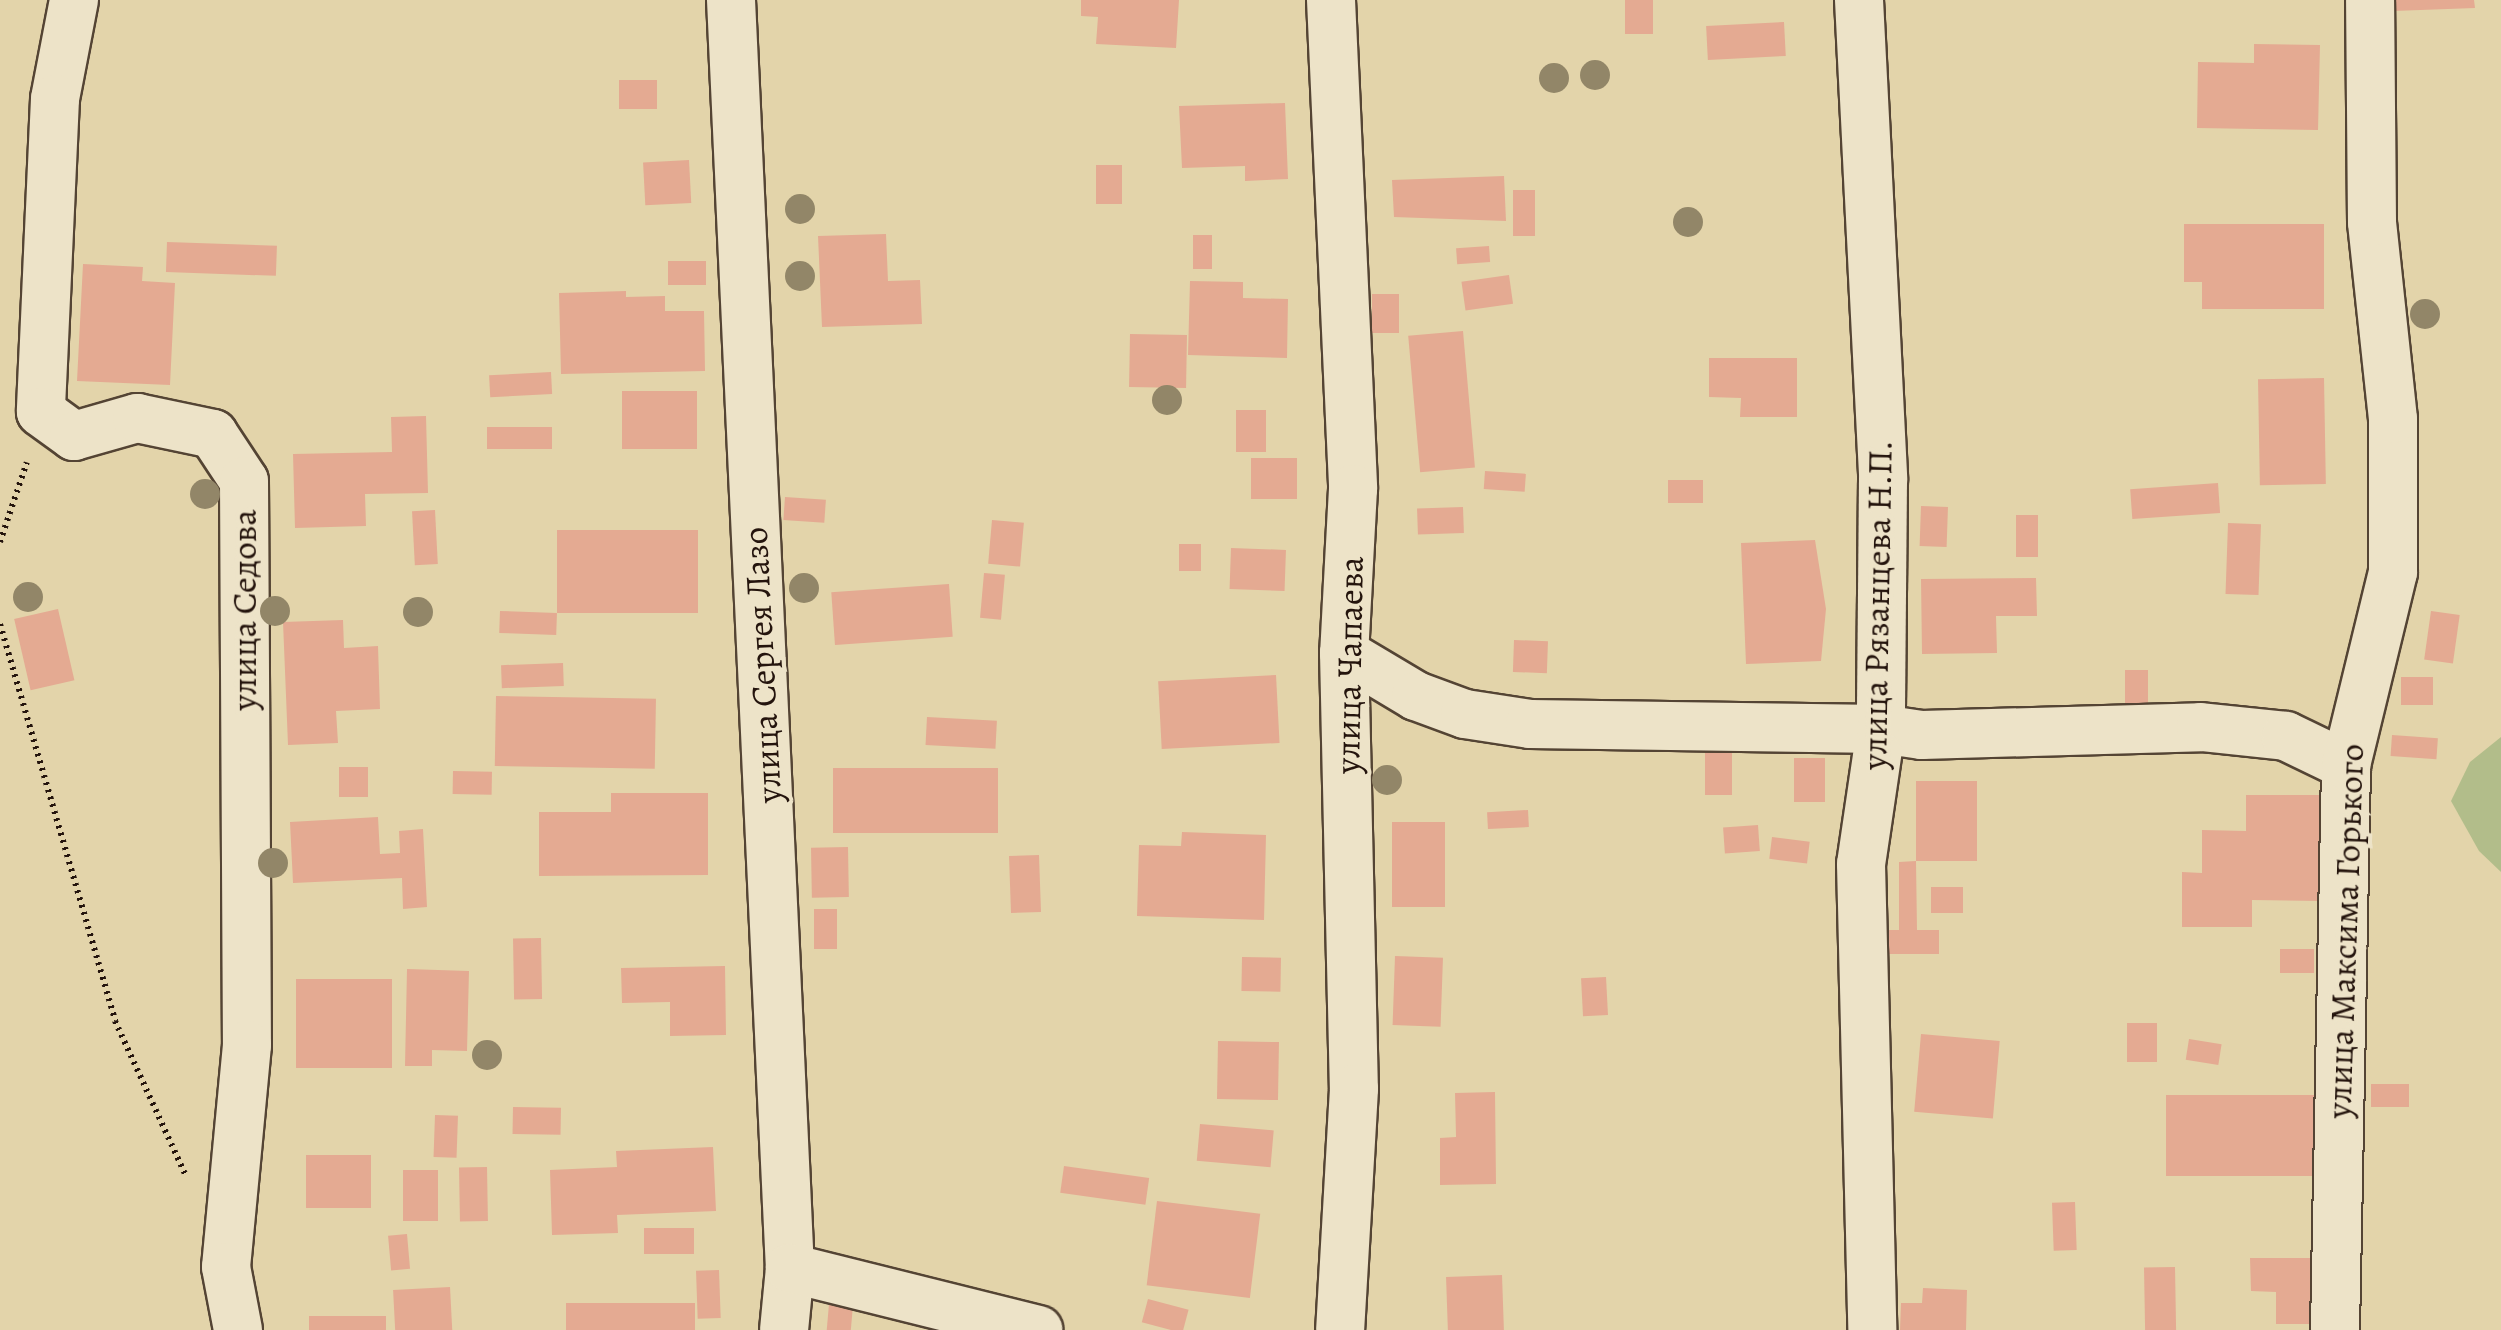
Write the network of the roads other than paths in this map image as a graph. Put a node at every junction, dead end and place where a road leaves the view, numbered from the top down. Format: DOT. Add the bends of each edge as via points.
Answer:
graph roads {
  1 [pos="74,0"];
  2 [pos="731,0"];
  3 [pos="1331,0"];
  4 [pos="1859,0"];
  5 [pos="2370,0"];
  6 [pos="1344,653"];
  7 [pos="1881,729"];
  8 [pos="2346,764"];
  9 [pos="790,1268"];
  10 [pos="238,1330"];
  11 [pos="784,1330"];
  12 [pos="1038,1330"];
  13 [pos="1340,1330"];
  14 [pos="1872,1330"];
  15 [pos="2335,1330"];
  1 -- 10 [label="street, улица Седова" via="55,99 42,412 74,436 137,418 213,434 244,480 247,1045 226,1267"];
  2 -- 9 [label="street, улица Сергея Лазо"];
  3 -- 6 [label="street, улица Чапаева" via="1353,490"];
  4 -- 7 [label="street, улица Рязанцева Н.П." via="1884,480"];
  5 -- 8 [label="street, улица Максима Горького" via="2372,222 2393,419 2393,572 2374,664 2356,702"];
  6 -- 7 [label="street" via="1416,696 1514,722"];
  6 -- 13 [label="street, улица Чапаева" via="1354,1088"];
  7 -- 8 [label="street" via="1922,735 2202,727 2286,736"];
  7 -- 14 [label="street, улица Рязанцева Н.П." via="1861,864"];
  8 -- 15 [label="street, улица Максима Горького"];
  9 -- 11 [label="street, улица Сергея Лазо"];
  9 -- 12 [label="street"];
}
